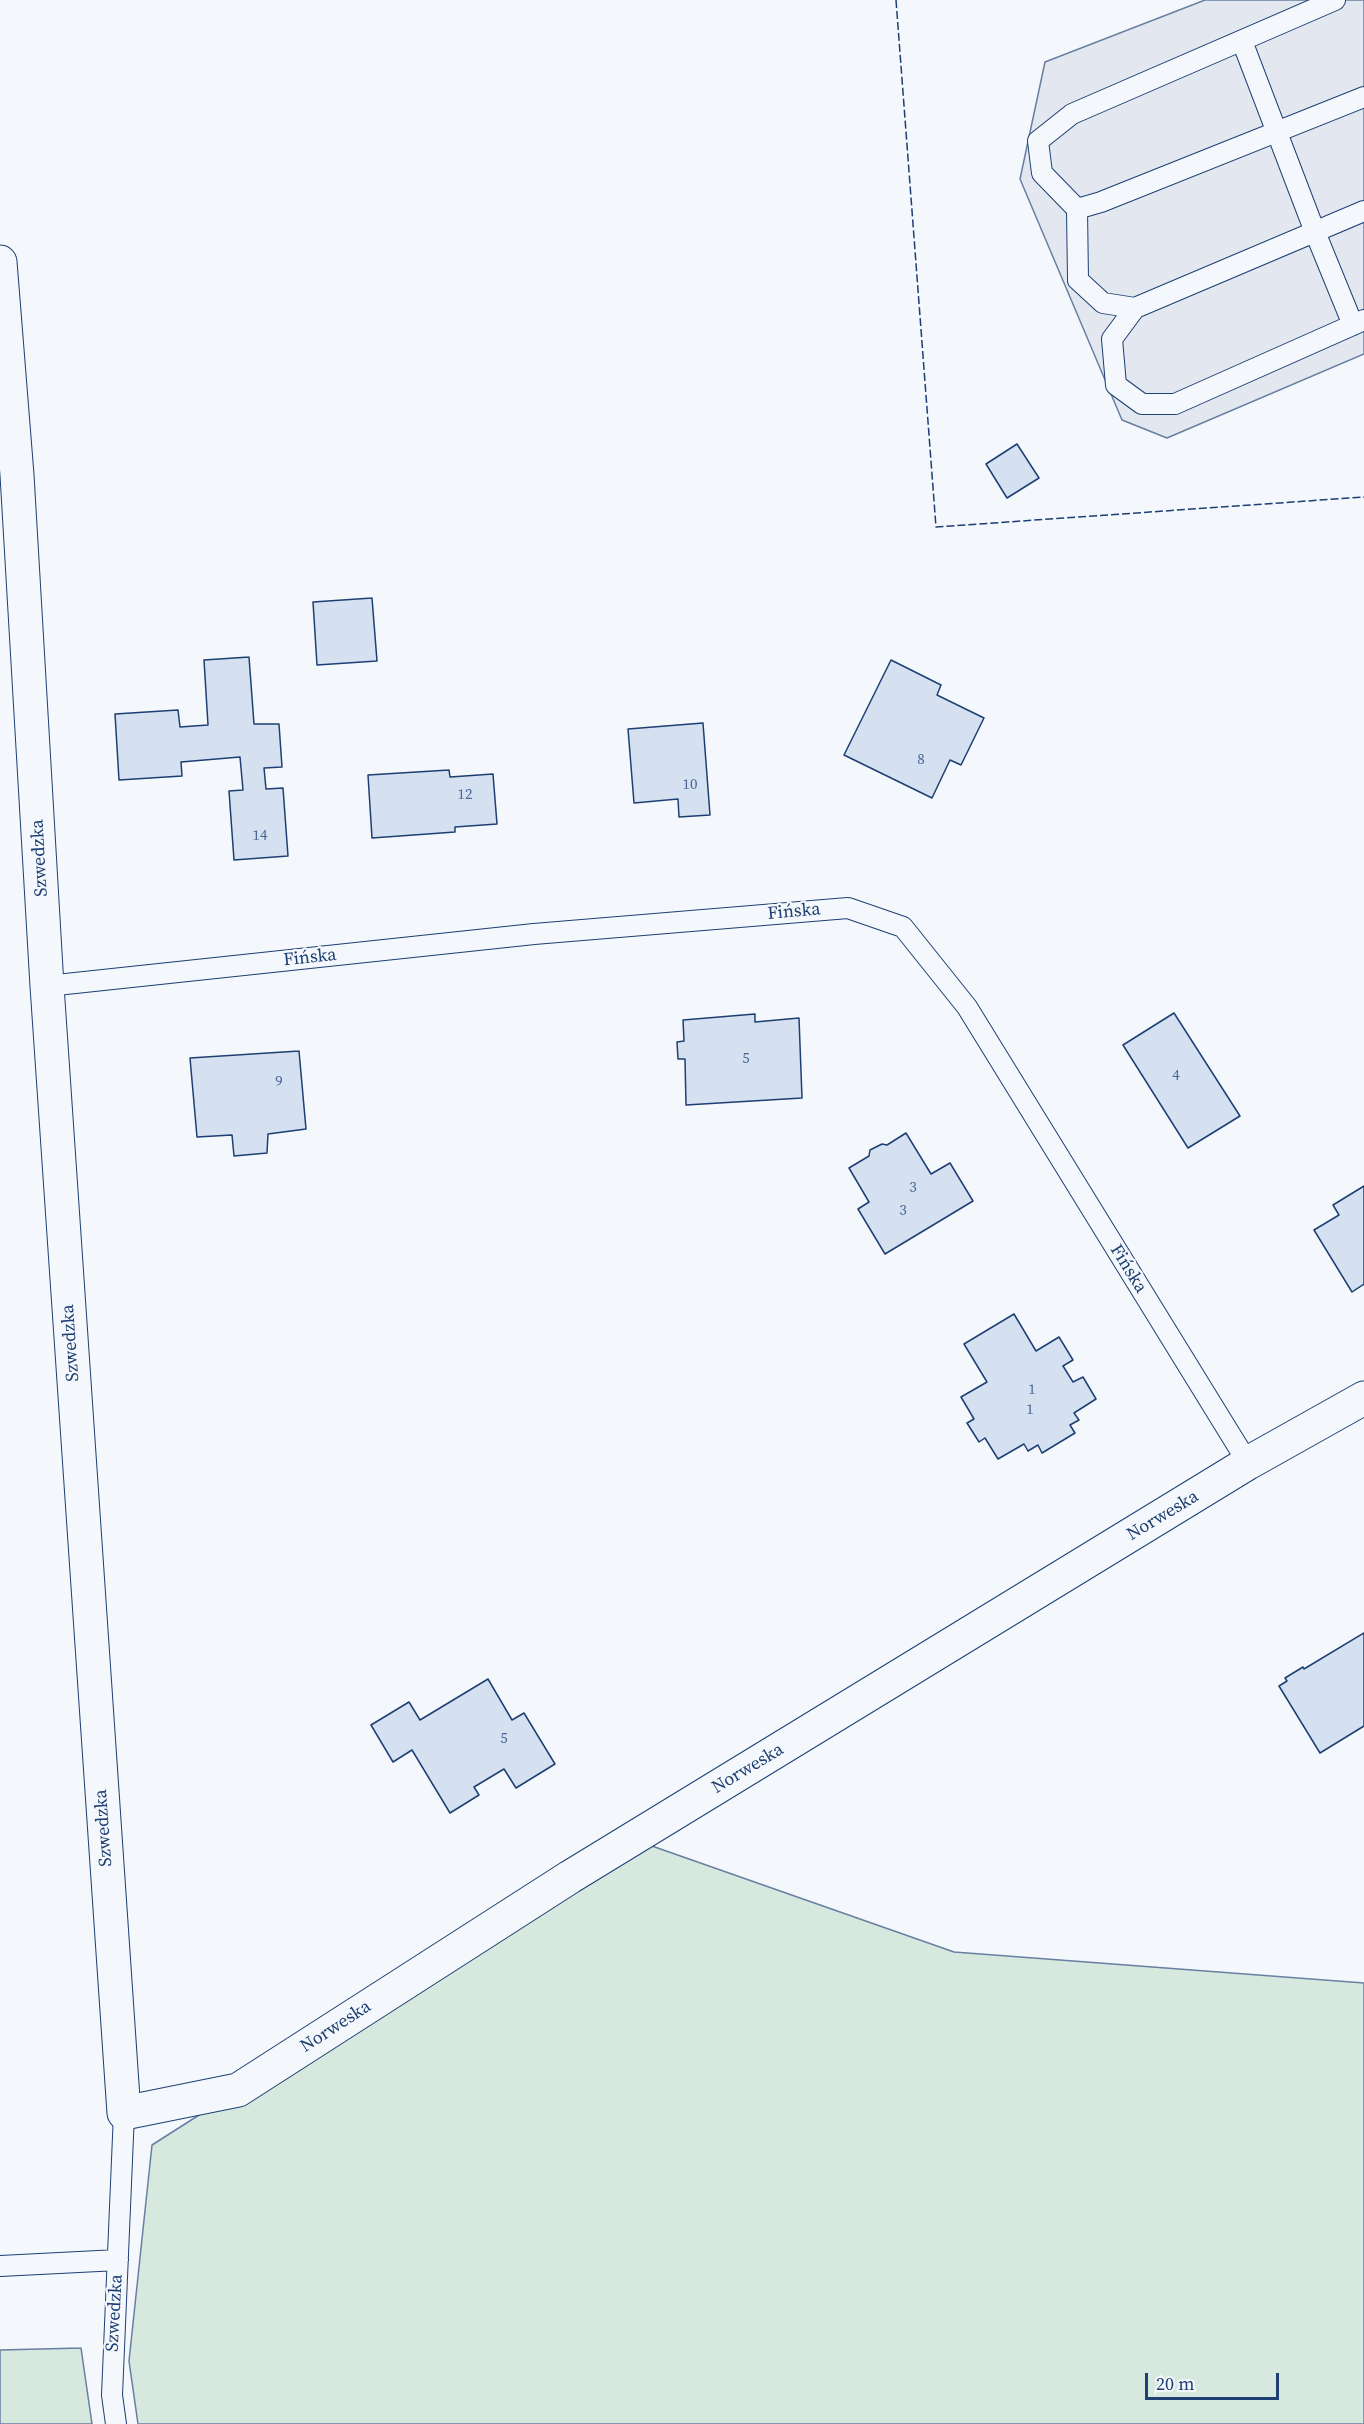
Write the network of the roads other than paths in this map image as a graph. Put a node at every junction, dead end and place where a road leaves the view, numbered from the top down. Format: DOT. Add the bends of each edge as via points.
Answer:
graph roads {
  1 [pos="1335,0"];
  2 [pos="1242,40"];
  3 [pos="1364,97"];
  4 [pos="1276,132"];
  5 [pos="1077,209"];
  6 [pos="1364,211"];
  7 [pos="1315,232"];
  8 [pos="0,262"];
  9 [pos="1135,308"];
  10 [pos="1359,322"];
  11 [pos="8,476"];
  12 [pos="47,986"];
  13 [pos="1364,1398"];
  14 [pos="1248,1463"];
  15 [pos="124,2113"];
  16 [pos="118,2260"];
  17 [pos="0,2266"];
  18 [pos="116,2424"];
  1 -- 2 [label="lane"];
  2 -- 4 [label="lane"];
  2 -- 5 [label="lane" via="1072,114 1038,141 1042,173"];
  3 -- 4 [label="lane"];
  4 -- 5 [label="lane"];
  4 -- 7 [label="lane"];
  5 -- 9 [label="lane" via="1078,280 1103,303"];
  6 -- 7 [label="lane"];
  7 -- 9 [label="lane"];
  7 -- 10 [label="lane"];
  8 -- 11 [label="street, Szwedzka"];
  9 -- 10 [label="lane" via="1112,339 1116,385 1142,404 1175,404"];
  11 -- 12 [label="street, Szwedzka"];
  12 -- 14 [label="lane, Fińska" via="534,934 848,908 903,927 967,1007"];
  12 -- 15 [label="street, Szwedzka"];
  13 -- 14 [label="street, Norweska"];
  14 -- 15 [label="street, Norweska" via="570,1877 238,2090"];
  15 -- 16 [label="lane, Szwedzka"];
  16 -- 17 [label="lane"];
  16 -- 18 [label="lane, Szwedzka" via="112,2395"];
}
